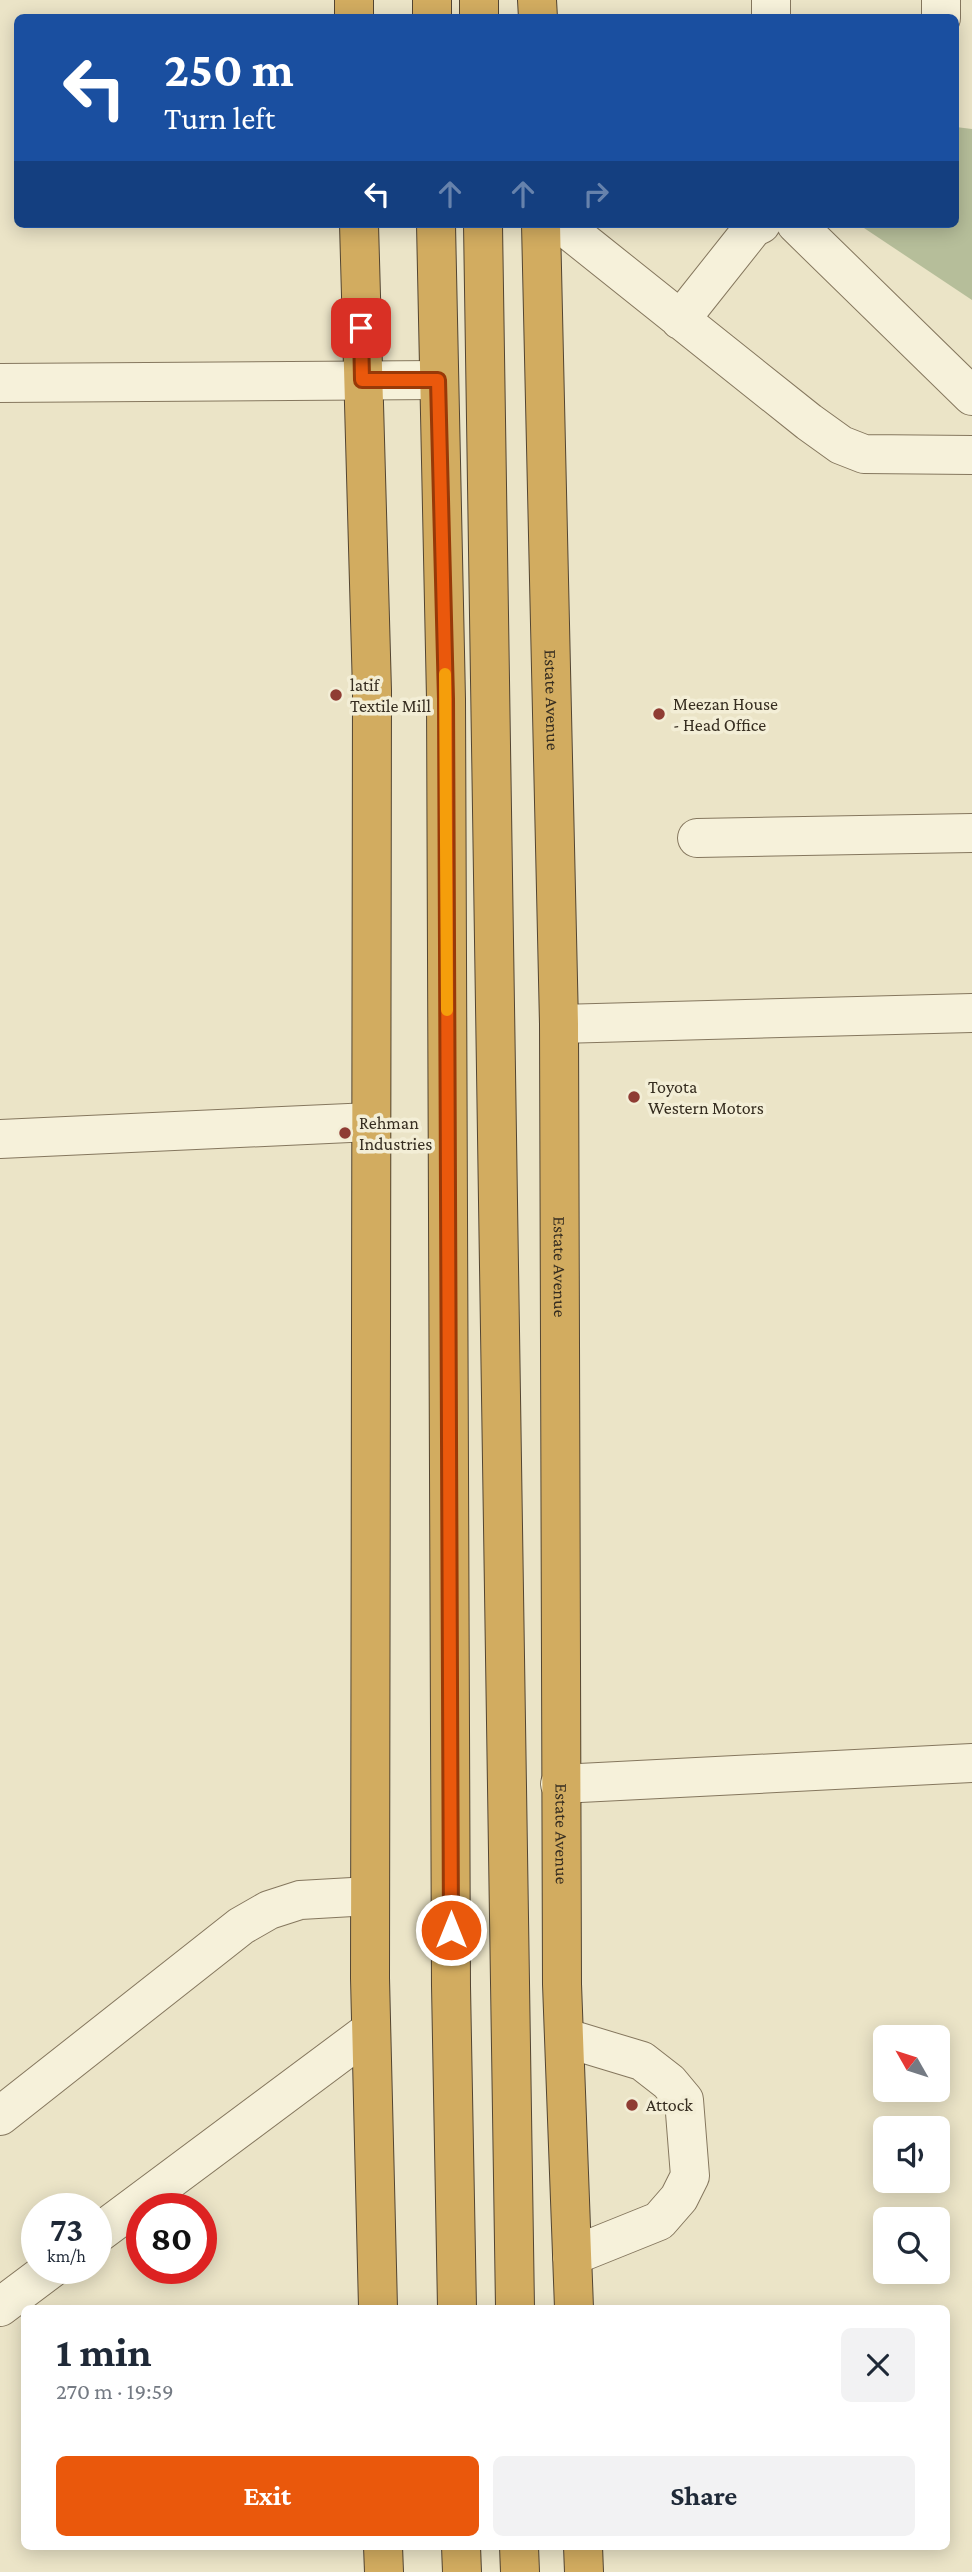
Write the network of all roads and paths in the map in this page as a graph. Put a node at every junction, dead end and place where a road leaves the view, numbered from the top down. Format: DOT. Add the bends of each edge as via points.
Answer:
graph roads {
  1 [pos="359,228"];
  2 [pos="436,228"];
  3 [pos="482,228"];
  4 [pos="541,228"];
  5 [pos="566,228"];
  6 [pos="753,228"];
  7 [pos="800,228"];
  8 [pos="680,320"];
  9 [pos="362,380"];
  10 [pos="438,380"];
  11 [pos="0,383"];
  12 [pos="972,396"];
  13 [pos="972,455"];
  14 [pos="972,834"];
  15 [pos="697,838"];
  16 [pos="972,1013"];
  17 [pos="558,1024"];
  18 [pos="371,1122"];
  19 [pos="0,1139"];
  20 [pos="972,1763"];
  21 [pos="560,1784"];
  22 [pos="370,1896"];
  23 [pos="371,2030"];
  24 [pos="565,2038"];
  25 [pos="0,2116"];
  26 [pos="112,2223"];
  27 [pos="572,2256"];
  28 [pos="31,2284"];
  29 [pos="378,2305"];
  30 [pos="457,2305"];
  31 [pos="515,2305"];
  32 [pos="574,2305"];
  33 [pos="0,2307"];
  34 [pos="383,2550"];
  35 [pos="461,2550"];
  36 [pos="519,2550"];
  37 [pos="583,2550"];
  38 [pos="384,2572"];
  39 [pos="462,2572"];
  40 [pos="520,2572"];
  41 [pos="584,2572"];
  1 -- 9 [label="highway"];
  2 -- 10 [label="highway"];
  3 -- 31 [label="highway"];
  4 -- 17 [label="highway, Estate Avenue"];
  5 -- 8 [label="street"];
  6 -- 8 [label="street"];
  7 -- 12 [label="street"];
  8 -- 13 [label="street" via="841,445 863,454"];
  9 -- 10 [label="street"];
  9 -- 11 [label="street"];
  9 -- 18 [label="highway" via="372,691"];
  10 -- 30 [label="highway" via="446,699 451,1986"];
  14 -- 15 [label="street"];
  16 -- 17 [label="street"];
  17 -- 21 [label="highway, Estate Avenue"];
  18 -- 19 [label="street"];
  18 -- 22 [label="highway"];
  20 -- 21 [label="street"];
  21 -- 24 [label="highway, Estate Avenue"];
  22 -- 23 [label="highway"];
  22 -- 25 [label="street" via="300,1900 241,1926"];
  23 -- 26 [label="street"];
  23 -- 29 [label="highway"];
  24 -- 27 [label="highway, Estate Avenue"];
  24 -- 27 [label="street" via="642,2061 669,2082 684,2101 690,2176 659,2221"];
  27 -- 32 [label="highway, Estate Avenue"];
  28 -- 33 [label="street"];
  34 -- 38 [label="highway"];
  35 -- 39 [label="highway"];
  36 -- 40 [label="highway"];
  37 -- 41 [label="highway"];
}
